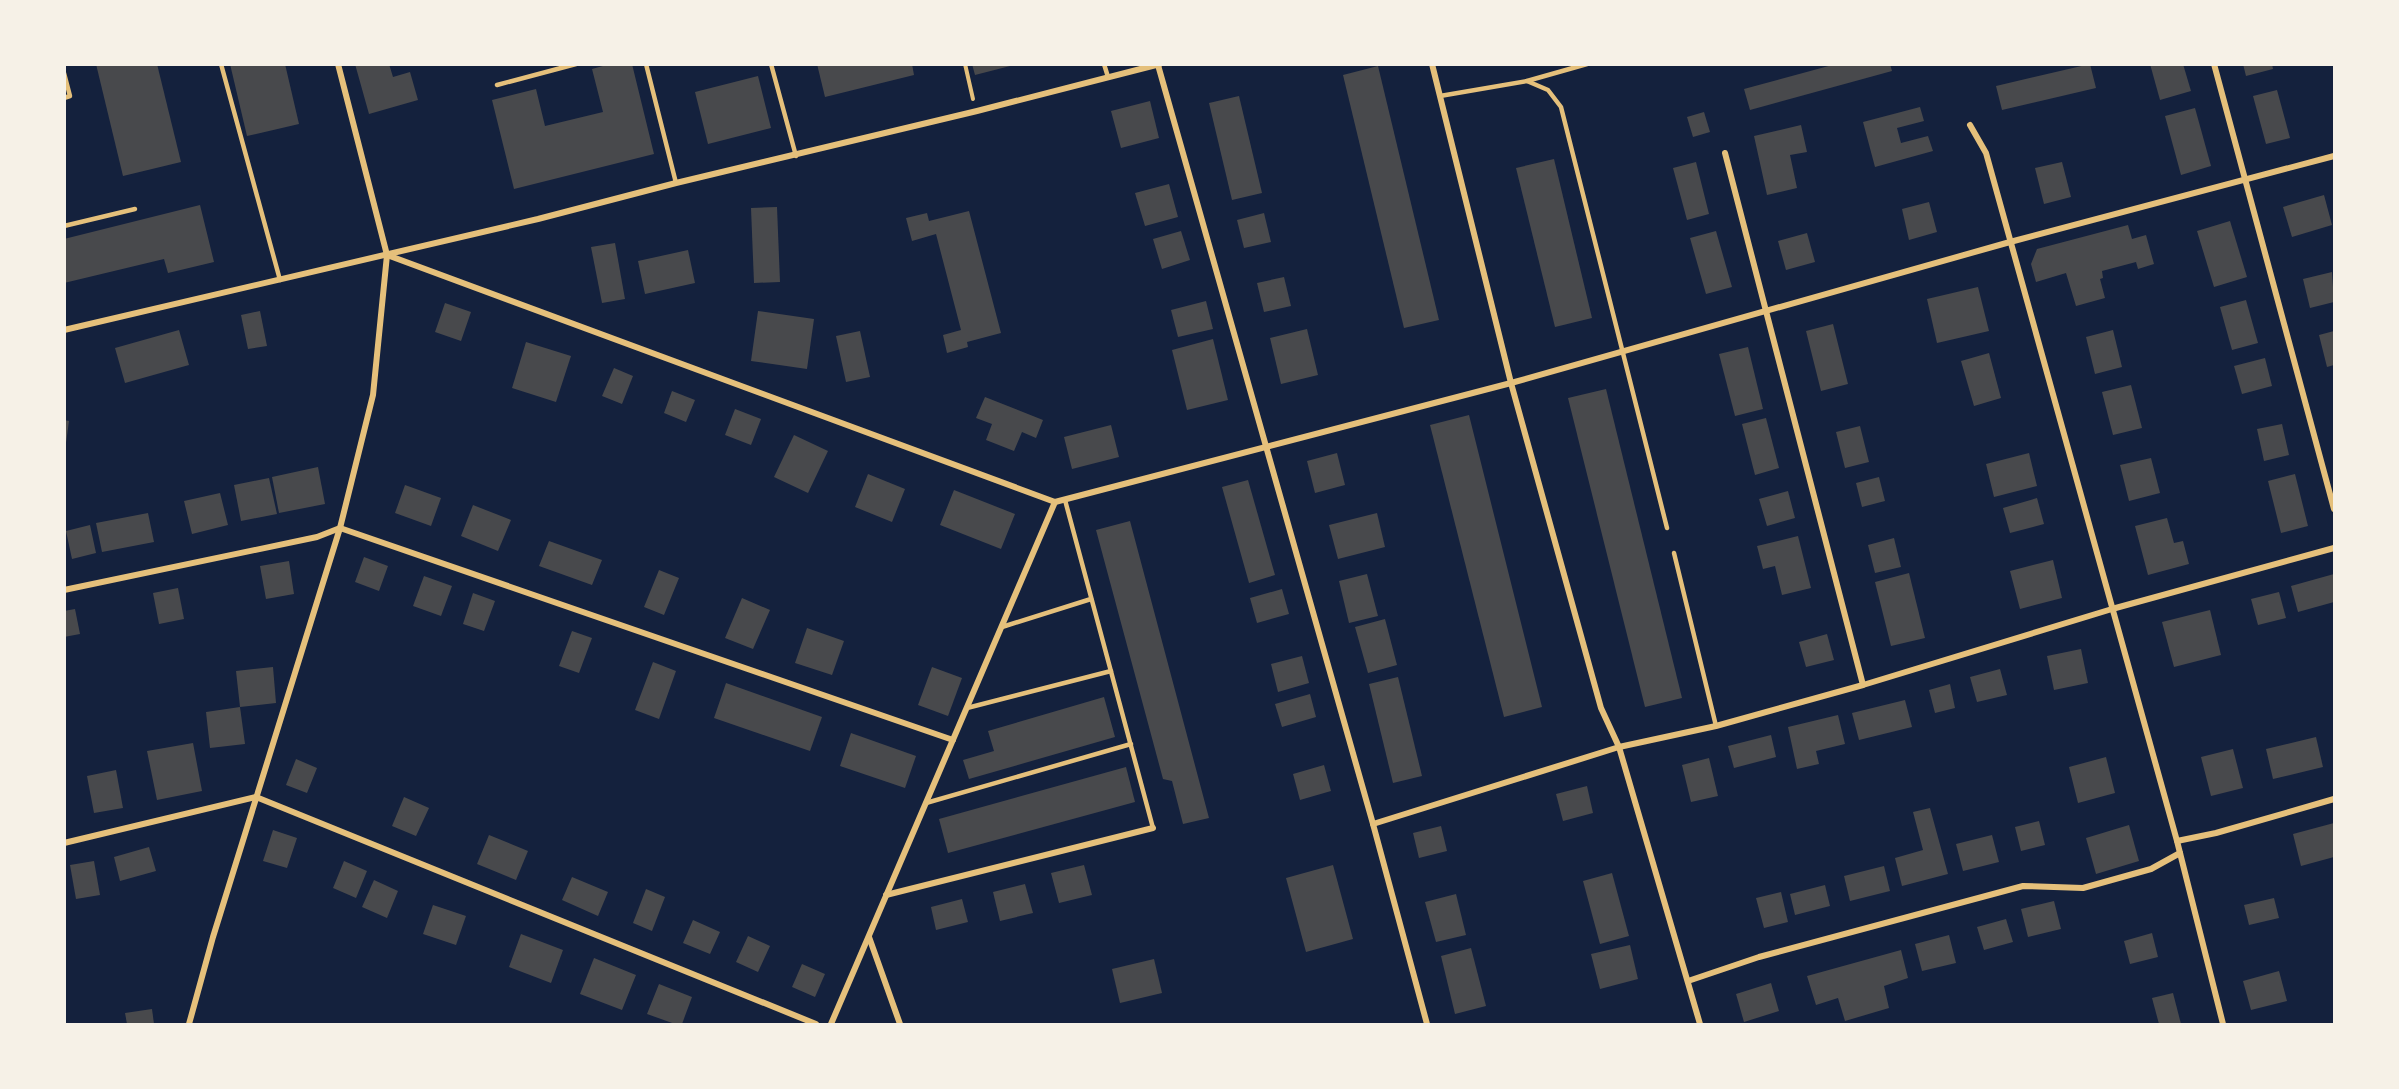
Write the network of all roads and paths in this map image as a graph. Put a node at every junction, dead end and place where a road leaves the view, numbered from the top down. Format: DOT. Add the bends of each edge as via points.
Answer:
graph roads {
  1 [pos="221,64"];
  2 [pos="338,64"];
  3 [pos="576,64"];
  4 [pos="646,64"];
  5 [pos="771,64"];
  6 [pos="965,64"];
  7 [pos="1104,64"];
  8 [pos="1432,64"];
  9 [pos="1587,64"];
  10 [pos="2214,64"];
  11 [pos="1159,65"];
  12 [pos="64,74"];
  13 [pos="1108,77"];
  14 [pos="1527,81"];
  15 [pos="497,85"];
  16 [pos="1440,96"];
  17 [pos="64,98"];
  18 [pos="977,111"];
  19 [pos="1970,125"];
  20 [pos="1725,153"];
  21 [pos="796,156"];
  22 [pos="2334,156"];
  23 [pos="2245,180"];
  24 [pos="676,183"];
  25 [pos="135,209"];
  26 [pos="64,226"];
  27 [pos="2010,242"];
  28 [pos="387,255"];
  29 [pos="280,279"];
  30 [pos="1765,310"];
  31 [pos="64,330"];
  32 [pos="1623,351"];
  33 [pos="1511,383"];
  34 [pos="1267,448"];
  35 [pos="1065,500"];
  36 [pos="1055,502"];
  37 [pos="2334,509"];
  38 [pos="340,528"];
  39 [pos="1667,528"];
  40 [pos="2334,548"];
  41 [pos="1674,553"];
  42 [pos="64,590"];
  43 [pos="1091,599"];
  44 [pos="2112,609"];
  45 [pos="1002,627"];
  46 [pos="1111,671"];
  47 [pos="1863,685"];
  48 [pos="967,708"];
  49 [pos="1716,726"];
  50 [pos="953,740"];
  51 [pos="1131,744"];
  52 [pos="1619,747"];
  53 [pos="256,797"];
  54 [pos="2334,799"];
  55 [pos="926,803"];
  56 [pos="1373,824"];
  57 [pos="1153,828"];
  58 [pos="2177,841"];
  59 [pos="64,843"];
  60 [pos="2180,853"];
  61 [pos="886,896"];
  62 [pos="868,936"];
  63 [pos="1688,981"];
  64 [pos="189,1024"];
  65 [pos="816,1024"];
  66 [pos="831,1024"];
  67 [pos="900,1024"];
  68 [pos="1427,1024"];
  69 [pos="1700,1024"];
  70 [pos="2223,1024"];
  1 -- 29 [label="lane"];
  2 -- 28 [label="street"];
  3 -- 15 [label="lane"];
  4 -- 24 [label="lane"];
  5 -- 21 [label="lane"];
  6 -- 18 [label="path"];
  7 -- 13 [label="lane"];
  8 -- 16 [label="street"];
  9 -- 14 [label="lane"];
  10 -- 23 [label="street"];
  11 -- 13 [label="street"];
  11 -- 34 [label="street"];
  12 -- 17 [label="lane" via="70,96"];
  13 -- 18 [label="street"];
  14 -- 16 [label="lane"];
  14 -- 32 [label="lane" via="1548,90 1561,107"];
  16 -- 33 [label="street"];
  18 -- 21 [label="street"];
  19 -- 27 [label="street" via="1986,153"];
  20 -- 30 [label="street"];
  21 -- 24 [label="street"];
  22 -- 23 [label="street"];
  23 -- 27 [label="street"];
  23 -- 37 [label="street"];
  24 -- 28 [label="street"];
  25 -- 26 [label="lane"];
  27 -- 30 [label="street"];
  27 -- 44 [label="street"];
  28 -- 29 [label="street"];
  28 -- 36 [label="street"];
  28 -- 38 [label="street" via="372,395"];
  29 -- 31 [label="street"];
  30 -- 32 [label="street"];
  30 -- 47 [label="street"];
  32 -- 33 [label="street"];
  32 -- 39 [label="lane"];
  33 -- 34 [label="street"];
  33 -- 52 [label="street" via="1601,708"];
  34 -- 35 [label="street"];
  34 -- 56 [label="street"];
  35 -- 36 [label="street"];
  35 -- 43 [label="lane"];
  36 -- 45 [label="street"];
  38 -- 42 [label="street" via="317,537"];
  38 -- 50 [label="street"];
  38 -- 53 [label="street"];
  40 -- 44 [label="street"];
  41 -- 49 [label="lane"];
  43 -- 45 [label="lane"];
  43 -- 46 [label="lane"];
  44 -- 47 [label="street"];
  44 -- 58 [label="street"];
  45 -- 48 [label="street"];
  46 -- 48 [label="lane"];
  46 -- 51 [label="lane"];
  47 -- 49 [label="street"];
  48 -- 50 [label="street"];
  49 -- 52 [label="street"];
  50 -- 55 [label="street"];
  51 -- 55 [label="lane"];
  51 -- 57 [label="lane"];
  52 -- 56 [label="street"];
  52 -- 63 [label="street"];
  53 -- 59 [label="street"];
  53 -- 64 [label="street"];
  53 -- 65 [label="street"];
  54 -- 58 [label="street"];
  55 -- 61 [label="street"];
  56 -- 68 [label="street"];
  57 -- 61 [label="street"];
  58 -- 60 [label="street"];
  60 -- 63 [label="street" via="2151,869 2083,888 2023,886 1759,957"];
  60 -- 70 [label="street"];
  61 -- 62 [label="street"];
  62 -- 66 [label="street"];
  62 -- 67 [label="street"];
  63 -- 69 [label="street"];
}
